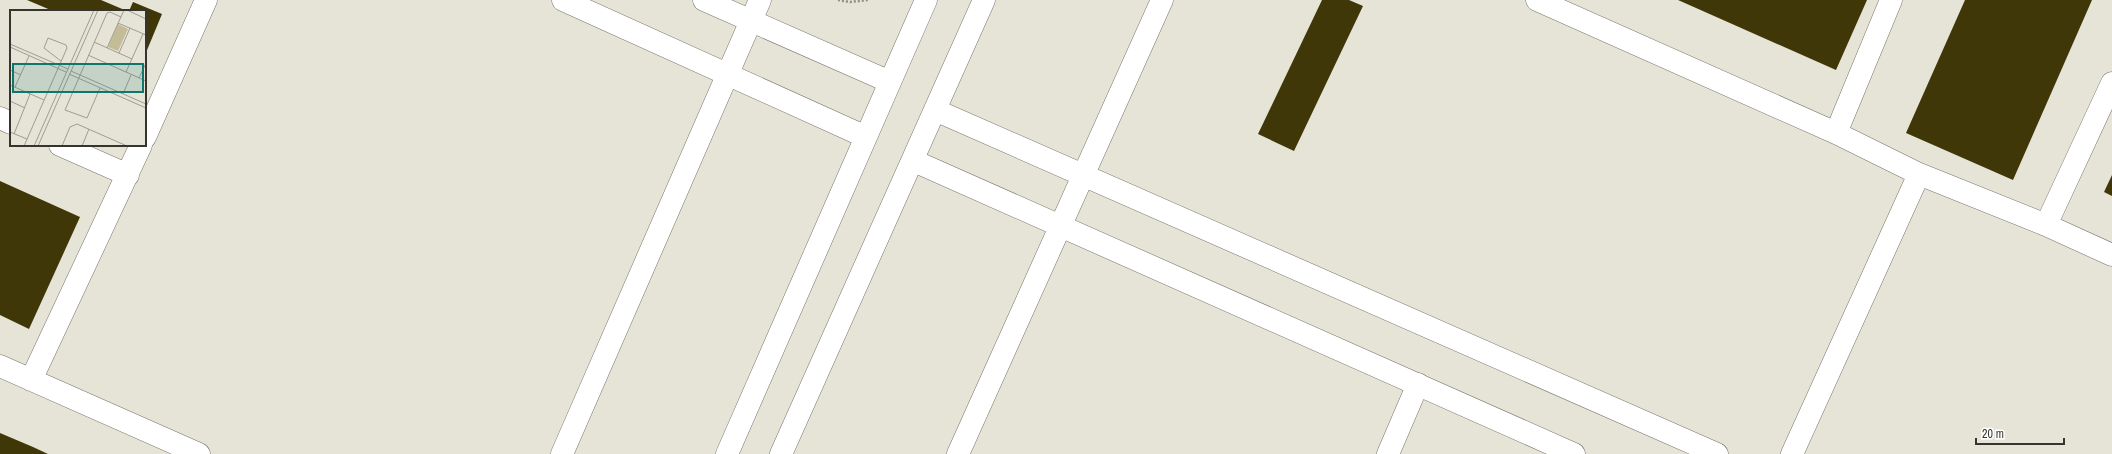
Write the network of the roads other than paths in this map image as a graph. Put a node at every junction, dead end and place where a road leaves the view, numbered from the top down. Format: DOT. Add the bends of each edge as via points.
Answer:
graph roads {
  1 [pos="206,0"];
  2 [pos="563,0"];
  3 [pos="704,0"];
  4 [pos="760,0"];
  5 [pos="926,0"];
  6 [pos="984,0"];
  7 [pos="1162,0"];
  8 [pos="1537,0"];
  9 [pos="1891,0"];
  10 [pos="750,21"];
  11 [pos="726,74"];
  12 [pos="890,82"];
  13 [pos="2112,83"];
  14 [pos="935,110"];
  15 [pos="0,118"];
  16 [pos="10,123"];
  17 [pos="1836,133"];
  18 [pos="146,135"];
  19 [pos="866,137"];
  20 [pos="62,146"];
  21 [pos="142,146"];
  22 [pos="914,161"];
  23 [pos="1919,174"];
  24 [pos="128,175"];
  25 [pos="1084,175"];
  26 [pos="2046,225"];
  27 [pos="1060,227"];
  28 [pos="2112,255"];
  29 [pos="0,366"];
  30 [pos="31,380"];
  31 [pos="1418,384"];
  32 [pos="198,454"];
  33 [pos="562,454"];
  34 [pos="727,454"];
  35 [pos="781,454"];
  36 [pos="958,454"];
  37 [pos="1388,454"];
  38 [pos="1574,454"];
  39 [pos="1717,454"];
  40 [pos="1792,454"];
  1 -- 18 [label="street"];
  2 -- 11 [label="street"];
  3 -- 10 [label="street"];
  4 -- 10 [label="street"];
  5 -- 12 [label="street"];
  6 -- 14 [label="street"];
  7 -- 25 [label="street"];
  8 -- 17 [label="street"];
  9 -- 17 [label="street"];
  10 -- 11 [label="street"];
  10 -- 12 [label="street"];
  11 -- 19 [label="street"];
  11 -- 33 [label="street"];
  12 -- 19 [label="street"];
  13 -- 26 [label="street"];
  14 -- 22 [label="street"];
  14 -- 25 [label="street"];
  15 -- 16 [label="street"];
  17 -- 23 [label="street"];
  19 -- 34 [label="street"];
  20 -- 24 [label="street"];
  21 -- 24 [label="street"];
  22 -- 27 [label="street"];
  22 -- 35 [label="street"];
  23 -- 26 [label="street"];
  23 -- 40 [label="street"];
  24 -- 30 [label="street"];
  25 -- 27 [label="street"];
  25 -- 39 [label="street"];
  26 -- 28 [label="street"];
  27 -- 31 [label="street"];
  27 -- 36 [label="street"];
  29 -- 30 [label="street"];
  30 -- 32 [label="street"];
  31 -- 37 [label="street"];
  31 -- 38 [label="street"];
}
